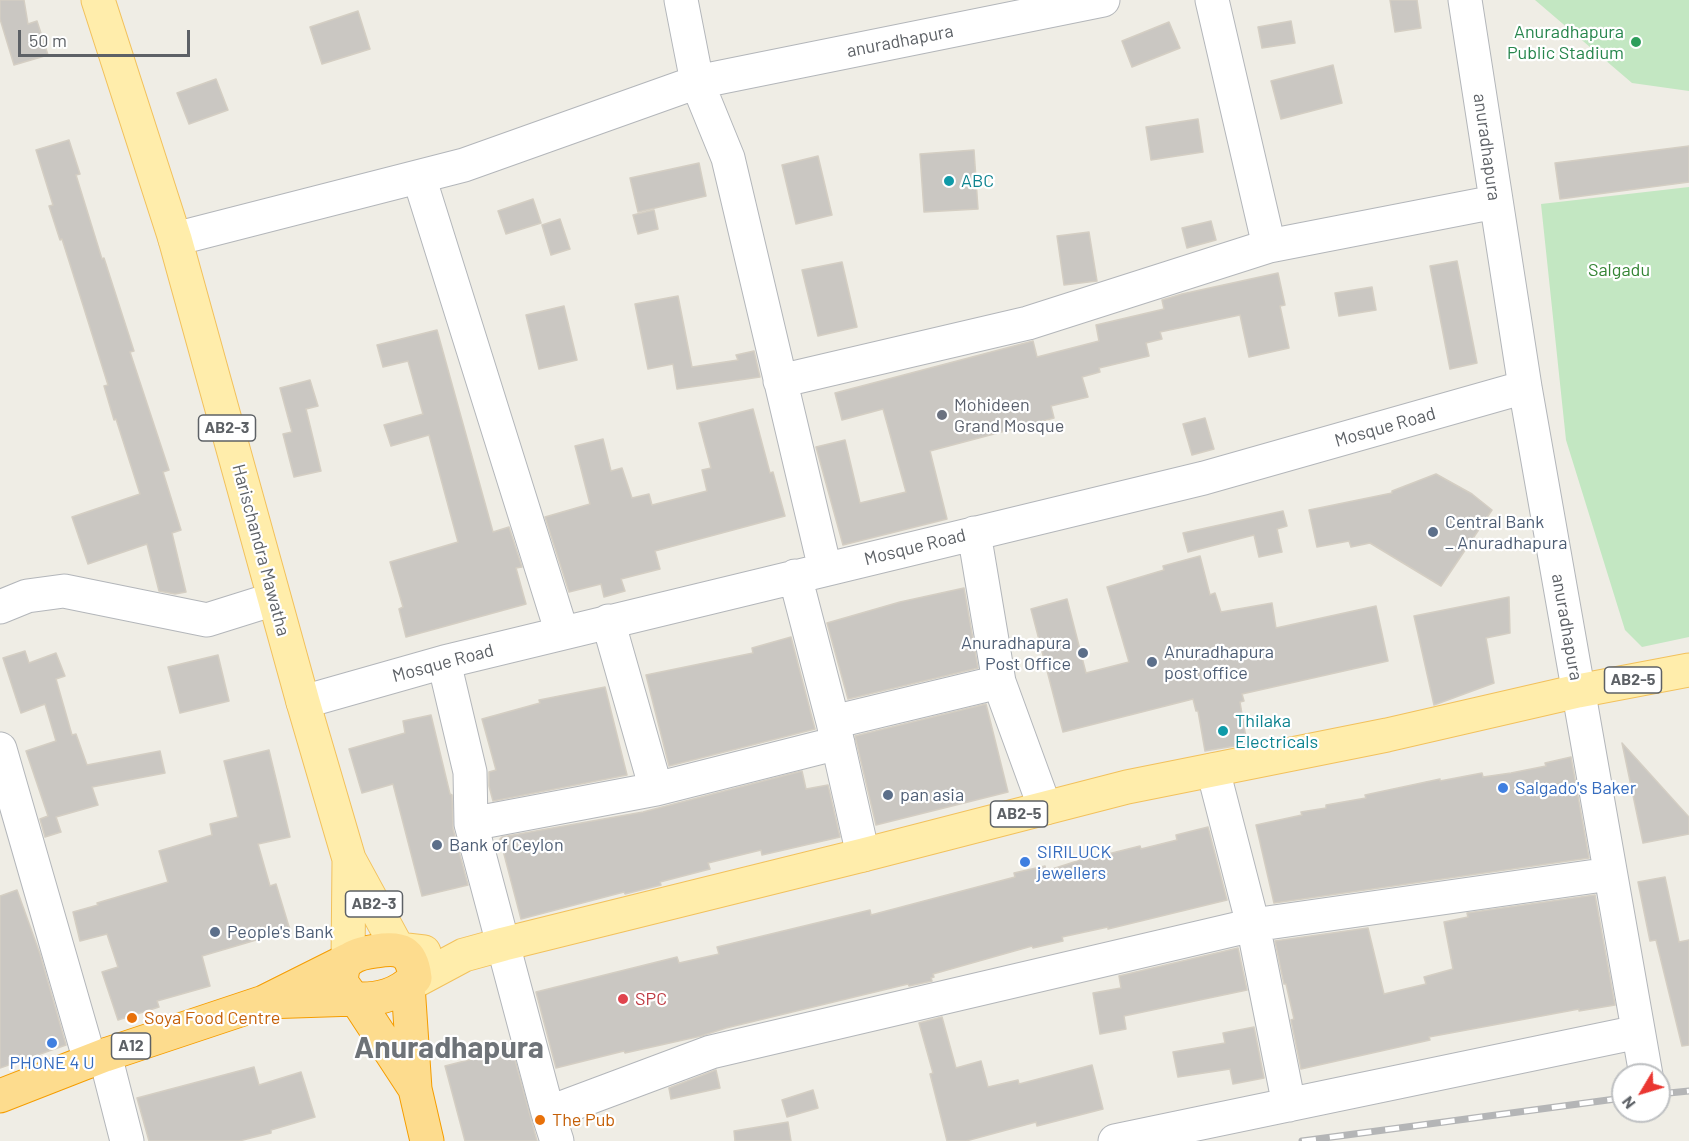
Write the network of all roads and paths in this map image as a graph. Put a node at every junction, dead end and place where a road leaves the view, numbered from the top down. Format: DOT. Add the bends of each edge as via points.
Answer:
graph roads {
  1 [pos="98,0"];
  2 [pos="681,0"];
  3 [pos="1103,0"];
  4 [pos="1212,0"];
  5 [pos="1465,0"];
  6 [pos="697,82"];
  7 [pos="419,177"];
  8 [pos="1495,202"];
  9 [pos="175,239"];
  10 [pos="1269,246"];
  11 [pos="780,381"];
  12 [pos="1525,387"];
  13 [pos="974,533"];
  14 [pos="810,572"];
  15 [pos="274,599"];
  16 [pos="0,607"];
  17 [pos="609,621"];
  18 [pos="562,633"];
  19 [pos="444,662"];
  20 [pos="1689,670"];
  21 [pos="999,682"];
  22 [pos="1578,691"];
  23 [pos="303,702"];
  24 [pos="836,733"];
  25 [pos="0,749"];
  26 [pos="1213,770"];
  27 [pos="656,789"];
  28 [pos="1045,808"];
  29 [pos="471,824"];
  30 [pos="863,855"];
  31 [pos="349,859"];
  32 [pos="1610,874"];
  33 [pos="1252,925"];
  34 [pos="504,944"];
  35 [pos="398,949"];
  36 [pos="464,956"];
  37 [pos="348,960"];
  38 [pos="408,986"];
  39 [pos="356,999"];
  40 [pos="264,1002"];
  41 [pos="1638,1032"];
  42 [pos="97,1058"];
  43 [pos="1644,1063"];
  44 [pos="415,1089"];
  45 [pos="0,1096"];
  46 [pos="1289,1105"];
  47 [pos="552,1127"];
  48 [pos="127,1141"];
  49 [pos="427,1141"];
  50 [pos="1115,1141"];
  1 -- 9 [label="main road, Harischandra Mawatha / AB2-3"];
  2 -- 6 [label="street"];
  3 -- 6 [label="street, anuradhapura"];
  4 -- 10 [label="street"];
  5 -- 8 [label="street, anuradhapura"];
  6 -- 7 [label="street, anuradhapura" via="464,165"];
  6 -- 11 [label="street" via="728,158"];
  7 -- 9 [label="street, anuradhapura"];
  7 -- 18 [label="street"];
  8 -- 10 [label="street"];
  8 -- 12 [label="street, anuradhapura"];
  9 -- 15 [label="main road, Harischandra Mawatha / AB2-3"];
  10 -- 11 [label="street" via="1028,322"];
  11 -- 14 [label="street"];
  12 -- 13 [label="street, Mosque Road" via="1204,478"];
  12 -- 22 [label="street, anuradhapura"];
  13 -- 14 [label="street, Mosque Road"];
  13 -- 21 [label="street"];
  14 -- 17 [label="street, Mosque Road"];
  14 -- 24 [label="street"];
  15 -- 16 [label="street" via="207,620 64,591 27,596"];
  15 -- 23 [label="main road, Harischandra Mawatha / AB2-3"];
  17 -- 18 [label="street, Mosque Road"];
  17 -- 27 [label="street"];
  18 -- 19 [label="street, Mosque Road"];
  19 -- 23 [label="street, Mosque Road"];
  19 -- 29 [label="street" via="470,772"];
  20 -- 22 [label="main road, AB2-5"];
  21 -- 24 [label="street"];
  21 -- 28 [label="street"];
  22 -- 26 [label="main road, AB2-5"];
  22 -- 32 [label="street, anuradhapura"];
  23 -- 31 [label="main road, Harischandra Mawatha / AB2-3"];
  24 -- 27 [label="street"];
  24 -- 30 [label="street"];
  25 -- 42 [label="street"];
  26 -- 28 [label="main road, AB2-5"];
  26 -- 33 [label="street"];
  27 -- 29 [label="street"];
  28 -- 30 [label="main road, AB2-5"];
  29 -- 34 [label="street"];
  30 -- 34 [label="main road, AB2-5"];
  31 -- 35 [label="main road, Harischandra Mawatha / AB2-3"];
  31 -- 37 [label="main road, Harischandra Mawatha / AB2-3"];
  32 -- 33 [label="street"];
  32 -- 41 [label="street, anuradhapura"];
  33 -- 46 [label="street"];
  33 -- 47 [label="street" via="711,1052"];
  34 -- 36 [label="main road, AB2-5"];
  34 -- 47 [label="street"];
  35 -- 36 [label="main road, AB2-5"];
  35 -- 37 [label="highway" via="373,951"];
  35 -- 38 [label="highway" via="414,965 415,978"];
  36 -- 38 [label="main road, AB2-5"];
  37 -- 39 [label="highway" via="341,982"];
  37 -- 40 [label="highway, A12"];
  38 -- 39 [label="highway" via="383,998"];
  38 -- 44 [label="highway"];
  39 -- 40 [label="highway, A12"];
  39 -- 44 [label="highway"];
  40 -- 42 [label="highway, A12"];
  41 -- 43 [label="street, anuradhapura"];
  41 -- 46 [label="street"];
  42 -- 45 [label="highway, A12"];
  42 -- 48 [label="street"];
  44 -- 49 [label="highway"];
  46 -- 50 [label="street"];
}
